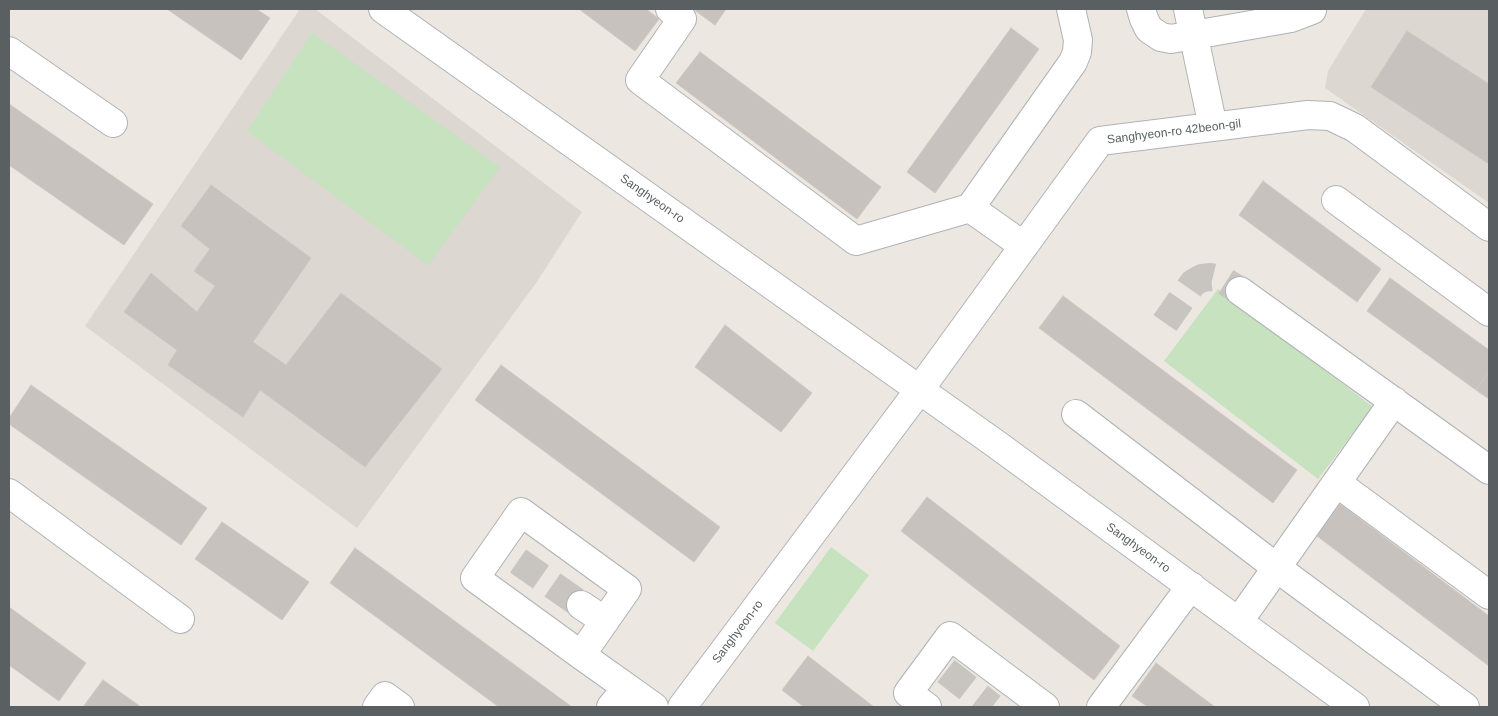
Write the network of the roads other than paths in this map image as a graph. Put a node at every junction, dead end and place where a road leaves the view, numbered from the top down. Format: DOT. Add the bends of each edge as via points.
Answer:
graph roads {
  1 [pos="384,9"];
  2 [pos="670,9"];
  3 [pos="1071,9"];
  4 [pos="1141,9"];
  5 [pos="1188,9"];
  6 [pos="1306,11"];
  7 [pos="1193,35"];
  8 [pos="9,51"];
  9 [pos="113,124"];
  10 [pos="1213,127"];
  11 [pos="1336,200"];
  12 [pos="970,208"];
  13 [pos="1489,227"];
  14 [pos="1024,246"];
  15 [pos="1240,291"];
  16 [pos="1489,312"];
  17 [pos="920,389"];
  18 [pos="1394,401"];
  19 [pos="1076,414"];
  20 [pos="1489,470"];
  21 [pos="1337,482"];
  22 [pos="9,493"];
  23 [pos="1276,568"];
  24 [pos="1191,586"];
  25 [pos="1489,595"];
  26 [pos="581,605"];
  27 [pos="180,619"];
  28 [pos="605,621"];
  29 [pos="1239,621"];
  30 [pos="581,655"];
  31 [pos="619,697"];
  32 [pos="377,707"];
  33 [pos="400,707"];
  34 [pos="654,707"];
  35 [pos="682,707"];
  36 [pos="927,707"];
  37 [pos="1044,707"];
  38 [pos="1101,707"];
  39 [pos="1355,707"];
  40 [pos="1465,707"];
  1 -- 17 [label="street, Sanghyeon-ro"];
  2 -- 12 [label="street" via="682,19 640,80 856,242"];
  3 -- 12 [label="street" via="1078,40 1073,62"];
  4 -- 7 [label="street" via="1149,29 1161,37 1171,39"];
  5 -- 7 [label="street"];
  6 -- 7 [label="street" via="1292,18"];
  7 -- 10 [label="street"];
  8 -- 9 [label="street"];
  10 -- 13 [label="street, Sanghyeon-ro 42beon-gil" via="1308,115 1330,116 1355,128"];
  10 -- 14 [label="street, Sanghyeon-ro 42beon-gil" via="1100,142"];
  11 -- 16 [label="street"];
  12 -- 14 [label="street"];
  14 -- 17 [label="street, Sanghyeon-ro 42beon-gil"];
  15 -- 18 [label="street"];
  17 -- 24 [label="street, Sanghyeon-ro"];
  17 -- 35 [label="street, Sanghyeon-ro"];
  18 -- 20 [label="street"];
  18 -- 21 [label="street"];
  19 -- 23 [label="street"];
  21 -- 23 [label="street"];
  21 -- 25 [label="street"];
  22 -- 27 [label="street"];
  23 -- 29 [label="street"];
  23 -- 40 [label="street"];
  24 -- 29 [label="street, Sanghyeon-ro"];
  24 -- 38 [label="street"];
  26 -- 28 [label="street"];
  28 -- 30 [label="street"];
  28 -- 30 [label="street" via="627,589 521,512 476,578"];
  29 -- 39 [label="street, Sanghyeon-ro"];
  30 -- 31 [label="street"];
  31 -- 34 [label="street"];
  32 -- 33 [label="street" via="385,696"];
  36 -- 37 [label="street" via="908,693 939,666 950,636"];
}
